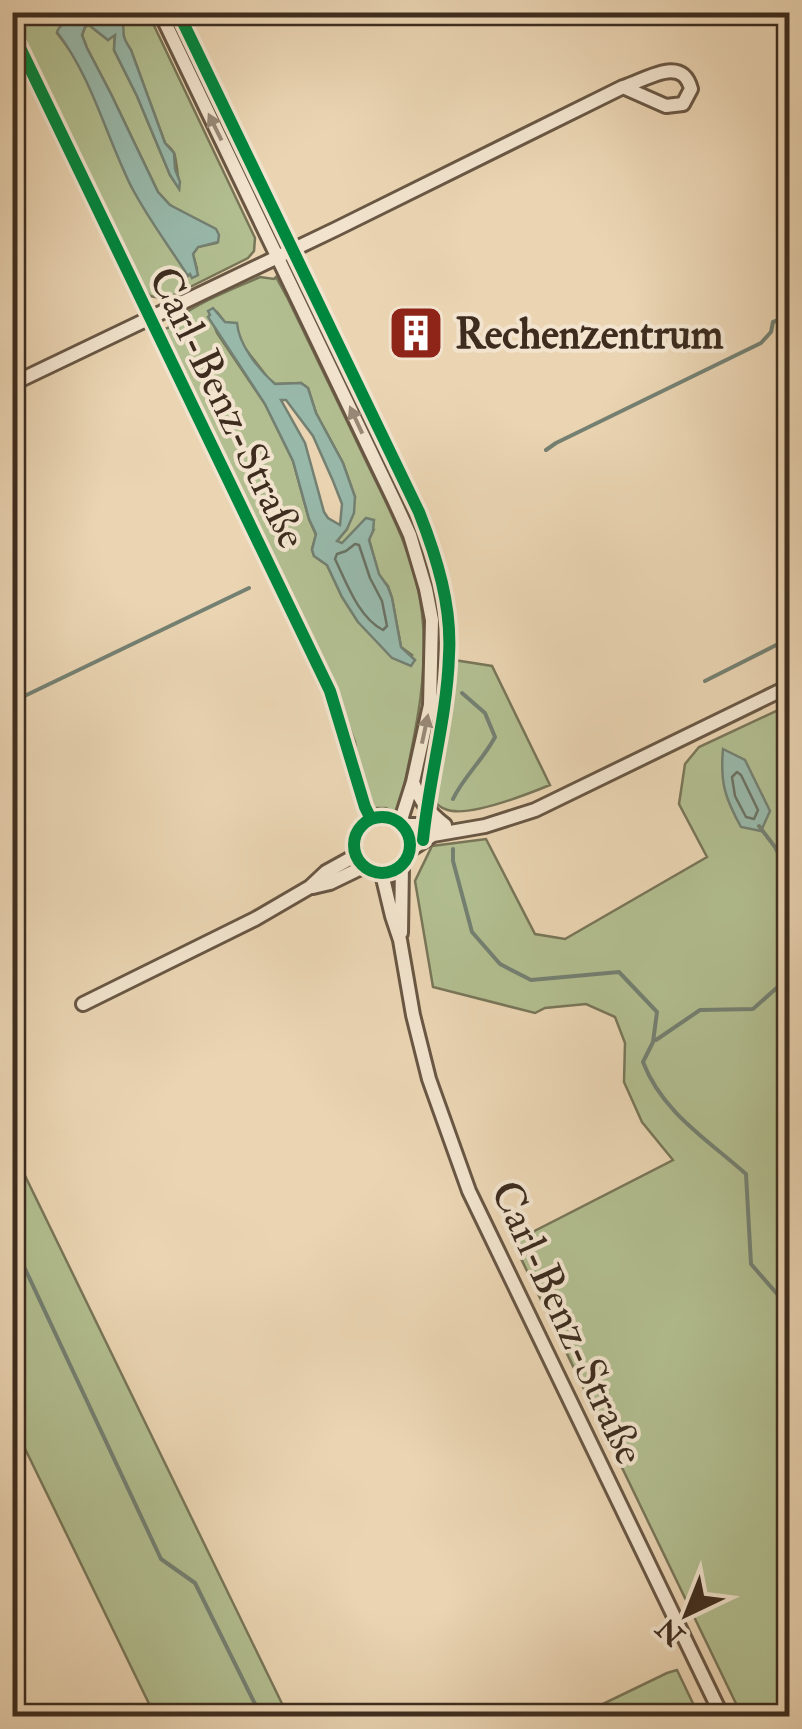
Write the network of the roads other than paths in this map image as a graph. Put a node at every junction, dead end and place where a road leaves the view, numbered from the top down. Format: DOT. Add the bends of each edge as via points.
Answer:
graph roads {
  1 [pos="160,12"];
  2 [pos="12,30"];
  3 [pos="623,87"];
  4 [pos="278,256"];
  5 [pos="150,317"];
  6 [pos="12,384"];
  7 [pos="790,686"];
  8 [pos="413,782"];
  9 [pos="371,819"];
  10 [pos="502,822"];
  11 [pos="401,824"];
  12 [pos="445,825"];
  13 [pos="410,850"];
  14 [pos="359,861"];
  15 [pos="402,866"];
  16 [pos="382,874"];
  17 [pos="400,940"];
  18 [pos="83,1004"];
  19 [pos="722,1716"];
  4 -- 1 [label="street, one-way"];
  2 -- 5 [label="street, Carl-Benz-Straße"];
  3 -- 3 [label="street" via="672,107 687,100 690,84 671,70"];
  3 -- 4 [label="street"];
  4 -- 5 [label="street"];
  8 -- 4 [label="street, one-way" via="430,706 426,589 410,536"];
  5 -- 6 [label="street"];
  5 -- 9 [label="street, Carl-Benz-Straße" via="330,692"];
  7 -- 10 [label="street"];
  8 -- 11 [label="street"];
  8 -- 12 [label="street" via="426,809"];
  9 -- 11 [label="street"];
  9 -- 14 [label="street" via="356,834"];
  10 -- 12 [label="street"];
  10 -- 13 [label="street" via="433,834"];
  11 -- 12 [label="street"];
  11 -- 13 [label="street"];
  13 -- 15 [label="street, Carl-Benz-Straße"];
  14 -- 16 [label="street"];
  14 -- 18 [label="street" via="326,872 255,919"];
  15 -- 16 [label="street"];
  15 -- 17 [label="street, Carl-Benz-Straße"];
  16 -- 17 [label="street, Carl-Benz-Straße"];
  17 -- 19 [label="street, Carl-Benz-Straße" via="429,1080 470,1191"];
}
